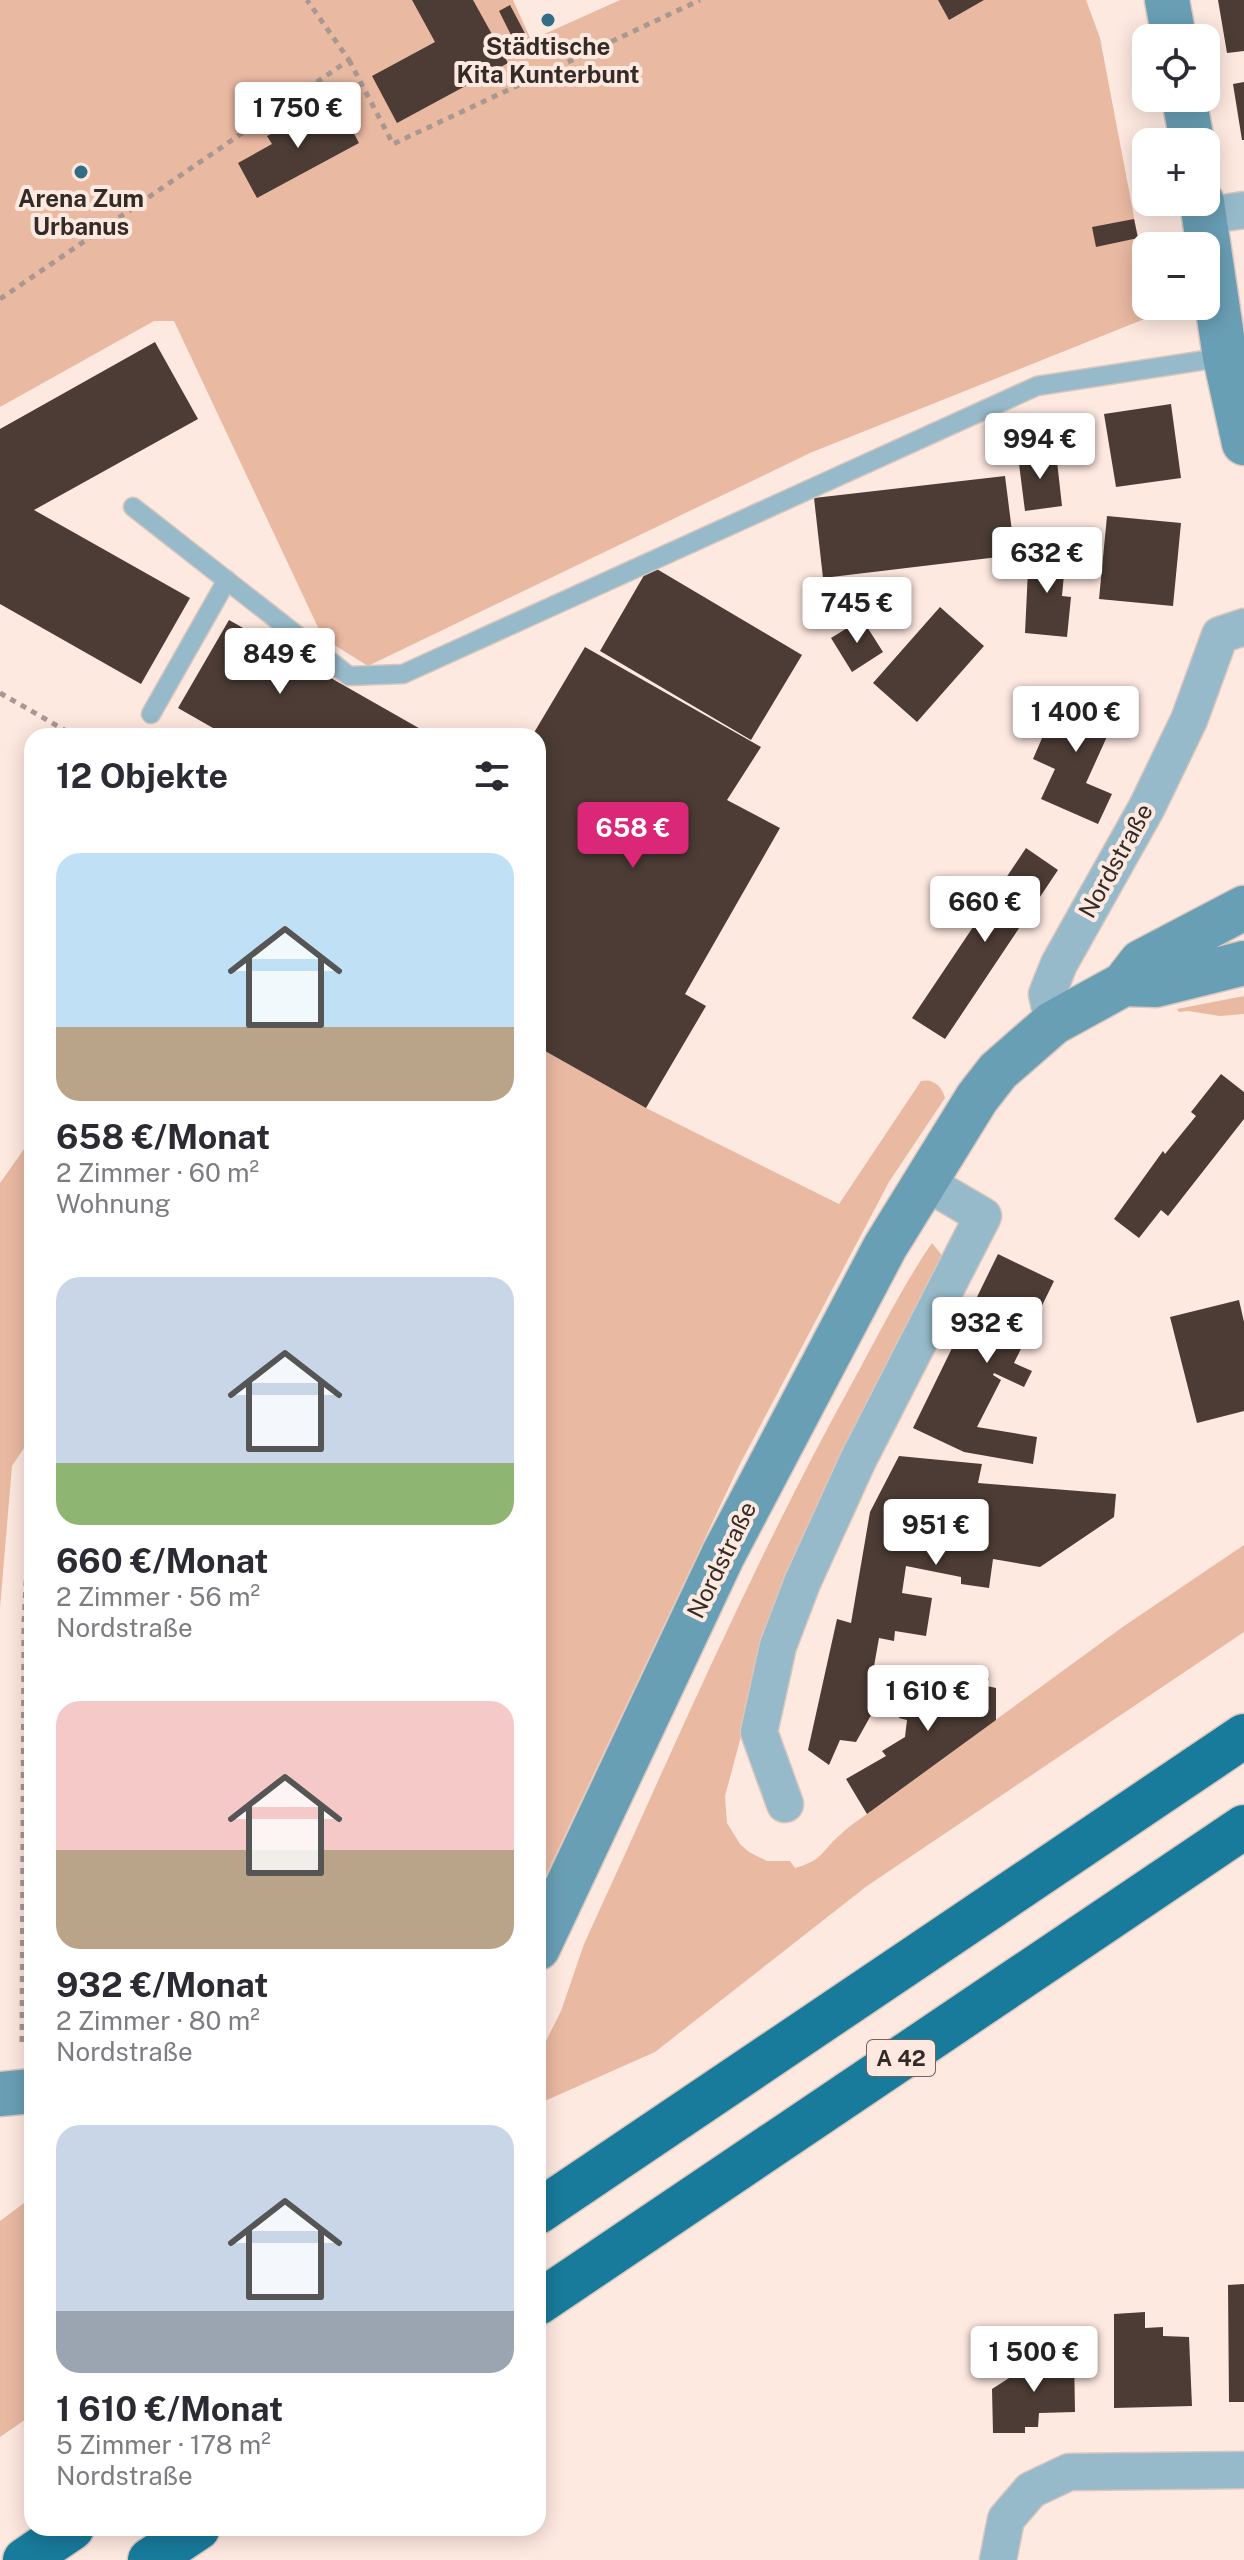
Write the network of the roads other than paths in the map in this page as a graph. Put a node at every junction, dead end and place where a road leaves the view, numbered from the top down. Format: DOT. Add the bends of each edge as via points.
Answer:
graph roads {
  1 [pos="1167,0"];
  2 [pos="1171,24"];
  3 [pos="1217,216"];
  4 [pos="1225,357"];
  5 [pos="1244,443"];
  6 [pos="133,507"];
  7 [pos="227,580"];
  8 [pos="1244,627"];
  9 [pos="151,714"];
  10 [pos="1244,908"];
  11 [pos="1244,963"];
  12 [pos="1124,984"];
  13 [pos="1053,1023"];
  14 [pos="925,1182"];
  15 [pos="1244,1736"];
  16 [pos="785,1804"];
  17 [pos="1244,1827"];
  18 [pos="546,1931"];
  19 [pos="24,2092"];
  20 [pos="0,2094"];
  21 [pos="546,2207"];
  22 [pos="546,2298"];
  23 [pos="1244,2470"];
  24 [pos="60,2536"];
  25 [pos="186,2536"];
  26 [pos="25,2560"];
  27 [pos="150,2560"];
  28 [pos="998,2560"];
  1 -- 2 [label="street"];
  3 -- 4 [label="street"];
  4 -- 5 [label="street"];
  4 -- 7 [label="lane" via="1037,386 403,674 349,676"];
  6 -- 7 [label="lane"];
  7 -- 9 [label="lane"];
  8 -- 13 [label="street, Nordstraße" via="1220,635 1189,720 1147,807 1059,964 1047,994"];
  10 -- 12 [label="street, Nordstraße" via="1141,962"];
  11 -- 12 [label="street, Nordstraße" via="1156,985"];
  12 -- 13 [label="street, Nordstraße"];
  13 -- 14 [label="street, Nordstraße" via="998,1071"];
  14 -- 16 [label="street" via="983,1216 858,1460 778,1646 759,1732"];
  14 -- 18 [label="street, Nordstraße" via="885,1247 723,1555"];
  15 -- 21 [label="highway"];
  17 -- 22 [label="highway, A 42"];
  19 -- 20 [label="street"];
  23 -- 28 [label="street" via="1069,2472 1031,2490 1006,2519"];
  24 -- 26 [label="highway"];
  25 -- 27 [label="highway"];
}
